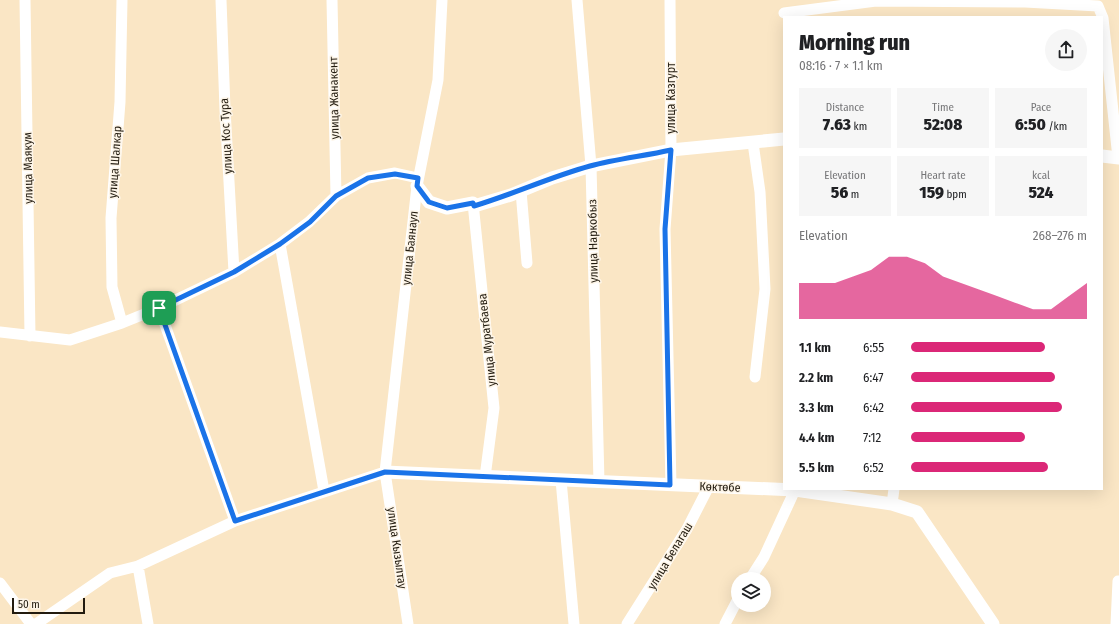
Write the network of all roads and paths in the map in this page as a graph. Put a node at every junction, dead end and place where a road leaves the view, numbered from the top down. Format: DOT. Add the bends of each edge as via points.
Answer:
graph roads {
  1 [pos="26,0"];
  2 [pos="122,0"];
  3 [pos="221,0"];
  4 [pos="332,0"];
  5 [pos="442,0"];
  6 [pos="577,0"];
  7 [pos="670,0"];
  8 [pos="1025,1"];
  9 [pos="784,13"];
  10 [pos="1102,16"];
  11 [pos="1103,18"];
  12 [pos="783,139"];
  13 [pos="753,143"];
  14 [pos="671,150"];
  15 [pos="1103,156"];
  16 [pos="1119,158"];
  17 [pos="591,166"];
  18 [pos="418,182"];
  19 [pos="521,191"];
  20 [pos="336,196"];
  21 [pos="473,203"];
  22 [pos="280,244"];
  23 [pos="527,263"];
  24 [pos="234,272"];
  25 [pos="159,308"];
  26 [pos="122,323"];
  27 [pos="0,332"];
  28 [pos="30,336"];
  29 [pos="755,377"];
  30 [pos="385,472"];
  31 [pos="485,477"];
  32 [pos="562,480"];
  33 [pos="599,482"];
  34 [pos="670,485"];
  35 [pos="709,486"];
  36 [pos="783,489"];
  37 [pos="795,490"];
  38 [pos="894,490"];
  39 [pos="324,491"];
  40 [pos="892,504"];
  41 [pos="235,521"];
  42 [pos="138,566"];
  43 [pos="754,572"];
  44 [pos="1118,581"];
  45 [pos="0,583"];
  46 [pos="731,612"];
  47 [pos="31,624"];
  48 [pos="36,624"];
  49 [pos="148,624"];
  50 [pos="408,624"];
  51 [pos="574,624"];
  52 [pos="627,624"];
  53 [pos="725,624"];
  54 [pos="993,624"];
  55 [pos="1116,624"];
  1 -- 28 [label="street, улица Маякум"];
  2 -- 26 [label="street, улица Шалкар" via="120,102 111,218 112,287"];
  3 -- 24 [label="street, улица Кос Тура"];
  4 -- 20 [label="street, улица Жанакент"];
  5 -- 18 [label="street, улица Баянаул" via="438,80"];
  6 -- 17 [label="street, улица Наркобыз"];
  7 -- 14 [label="street, улица Казгурт"];
  8 -- 9 [label="street" via="876,1"];
  8 -- 10 [label="street" via="1098,6"];
  11 -- 16 [label="street"];
  12 -- 13 [label="street"];
  13 -- 14 [label="street"];
  13 -- 29 [label="street" via="760,192 765,289"];
  14 -- 17 [label="street"];
  14 -- 34 [label="street, улица Казгурт" via="665,229"];
  15 -- 16 [label="street"];
  17 -- 19 [label="street"];
  17 -- 33 [label="street, улица Наркобыз"];
  18 -- 20 [label="street" via="395,174 368,178"];
  18 -- 21 [label="street" via="429,202 447,208"];
  18 -- 30 [label="street, улица Баянаул"];
  19 -- 21 [label="street" via="474,206"];
  19 -- 23 [label="street"];
  20 -- 22 [label="street" via="310,222"];
  21 -- 31 [label="street, улица Муратбаева" via="494,408"];
  22 -- 24 [label="street"];
  22 -- 39 [label="street"];
  24 -- 25 [label="street"];
  25 -- 26 [label="street"];
  25 -- 41 [label="street"];
  26 -- 28 [label="street" via="70,340"];
  27 -- 28 [label="street"];
  30 -- 31 [label="street, Көктөбе"];
  30 -- 39 [label="street"];
  30 -- 50 [label="street, улица Кызылтау"];
  31 -- 32 [label="street, Көктөбе"];
  32 -- 33 [label="street, Көктөбе"];
  32 -- 51 [label="street"];
  33 -- 34 [label="street, Көктөбе"];
  34 -- 35 [label="street, Көктөбе"];
  35 -- 36 [label="street, Көктөбе"];
  35 -- 52 [label="street, улица Белагаш" via="687,529"];
  37 -- 40 [label="street, Көктөбе"];
  37 -- 43 [label="street"];
  38 -- 40 [label="street"];
  39 -- 41 [label="street"];
  40 -- 54 [label="street, Көктөбе" via="916,512"];
  41 -- 42 [label="street"];
  42 -- 48 [label="street" via="110,573"];
  42 -- 49 [label="street"];
  44 -- 55 [label="street"];
  45 -- 47 [label="street"];
  46 -- 53 [label="street"];
}
